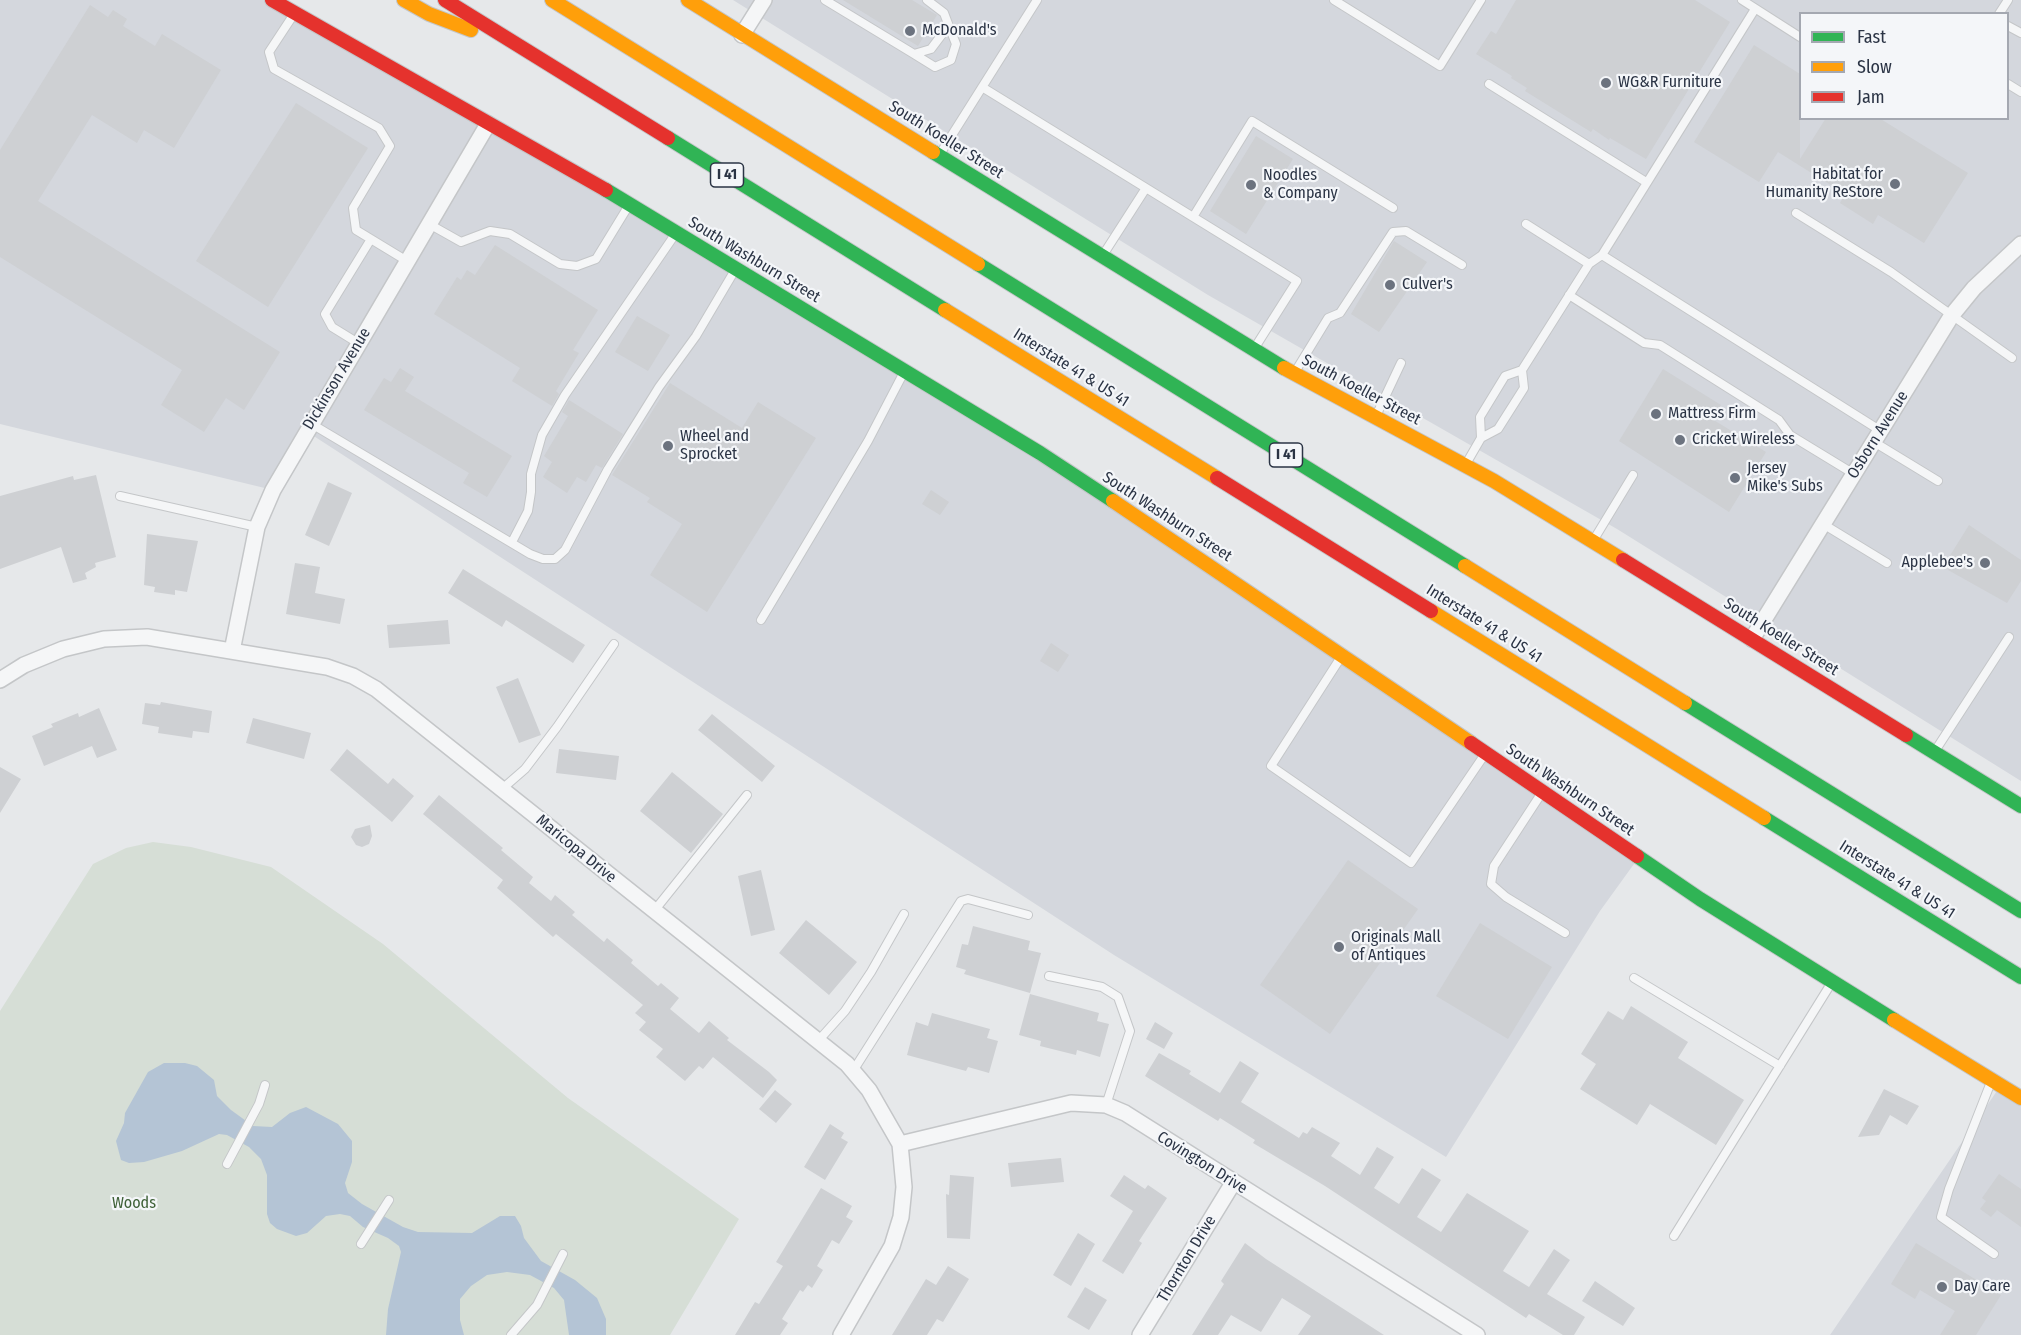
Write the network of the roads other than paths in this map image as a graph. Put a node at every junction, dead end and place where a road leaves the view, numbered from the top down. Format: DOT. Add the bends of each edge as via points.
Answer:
graph roads {
  1 [pos="272,0"];
  2 [pos="404,0"];
  3 [pos="445,0"];
  4 [pos="552,0"];
  5 [pos="688,0"];
  6 [pos="764,0"];
  7 [pos="825,0"];
  8 [pos="927,0"];
  9 [pos="1037,0"];
  10 [pos="1334,0"];
  11 [pos="1481,0"];
  12 [pos="1742,0"];
  13 [pos="1755,9"];
  14 [pos="295,13"];
  15 [pos="947,21"];
  16 [pos="742,35"];
  17 [pos="1799,36"];
  18 [pos="525,49"];
  19 [pos="914,54"];
  20 [pos="1489,84"];
  21 [pos="982,87"];
  22 [pos="488,124"];
  23 [pos="939,155"];
  24 [pos="1646,182"];
  25 [pos="1146,188"];
  26 [pos="630,204"];
  27 [pos="1393,208"];
  28 [pos="1796,213"];
  29 [pos="1193,217"];
  30 [pos="429,224"];
  31 [pos="1526,224"];
  32 [pos="676,233"];
  33 [pos="371,239"];
  34 [pos="2021,244"];
  35 [pos="1602,255"];
  36 [pos="1103,256"];
  37 [pos="406,261"];
  38 [pos="1589,264"];
  39 [pos="1462,266"];
  40 [pos="736,269"];
  41 [pos="1569,295"];
  42 [pos="1952,315"];
  43 [pos="358,343"];
  44 [pos="1253,350"];
  45 [pos="2012,358"];
  46 [pos="1401,363"];
  47 [pos="1522,370"];
  48 [pos="904,371"];
  49 [pos="1294,374"];
  50 [pos="1375,417"];
  51 [pos="310,423"];
  52 [pos="1877,436"];
  53 [pos="1481,438"];
  54 [pos="1465,465"];
  55 [pos="1854,474"];
  56 [pos="1633,475"];
  57 [pos="1938,482"];
  58 [pos="120,496"];
  59 [pos="1823,524"];
  60 [pos="257,527"];
  61 [pos="1593,541"];
  62 [pos="512,542"];
  63 [pos="1887,563"];
  64 [pos="761,620"];
  65 [pos="2009,637"];
  66 [pos="1752,639"];
  67 [pos="614,644"];
  68 [pos="232,651"];
  69 [pos="1342,655"];
  70 [pos="0,681"];
  71 [pos="1934,752"];
  72 [pos="1486,753"];
  73 [pos="502,789"];
  74 [pos="1543,792"];
  75 [pos="747,795"];
  76 [pos="2021,806"];
  77 [pos="654,911"];
  78 [pos="2021,911"];
  79 [pos="904,914"];
  80 [pos="1028,915"];
  81 [pos="1565,933"];
  82 [pos="1049,976"];
  83 [pos="2021,977"];
  84 [pos="1634,978"];
  85 [pos="1833,981"];
  86 [pos="818,1041"];
  87 [pos="1780,1066"];
  88 [pos="853,1071"];
  89 [pos="1992,1080"];
  90 [pos="265,1085"];
  91 [pos="2021,1098"];
  92 [pos="1106,1105"];
  93 [pos="900,1144"];
  94 [pos="227,1164"];
  95 [pos="1233,1183"];
  96 [pos="388,1200"];
  97 [pos="1674,1236"];
  98 [pos="361,1244"];
  99 [pos="563,1254"];
  100 [pos="1994,1254"];
  101 [pos="511,1335"];
  102 [pos="841,1335"];
  103 [pos="1140,1335"];
  104 [pos="1477,1335"];
  1 -- 14 [label="main road, South Washburn Street"];
  2 -- 18 [label="main road" via="429,14"];
  3 -- 18 [label="main road, I 41"];
  4 -- 78 [label="main road, I 41"];
  5 -- 16 [label="main road, South Koeller Street"];
  6 -- 16 [label="street"];
  7 -- 19 [label="lane"];
  8 -- 15 [label="lane" via="944,13"];
  9 -- 21 [label="lane"];
  10 -- 11 [label="lane" via="1440,66"];
  12 -- 13 [label="lane"];
  13 -- 17 [label="lane"];
  13 -- 24 [label="lane"];
  14 -- 22 [label="main road, South Washburn Street"];
  14 -- 33 [label="lane" via="269,52 274,69 379,128 390,146 353,208 356,230"];
  15 -- 19 [label="lane" via="935,45"];
  15 -- 19 [label="lane" via="956,44 951,60 935,67"];
  16 -- 23 [label="main road, South Koeller Street"];
  18 -- 83 [label="main road, Interstate 41 & US 41 / I 41"];
  20 -- 24 [label="lane"];
  21 -- 23 [label="lane"];
  21 -- 25 [label="lane"];
  22 -- 26 [label="main road, South Washburn Street"];
  22 -- 30 [label="street, Dickinson Avenue"];
  23 -- 36 [label="main road, South Koeller Street"];
  24 -- 35 [label="lane"];
  25 -- 29 [label="lane"];
  25 -- 36 [label="lane"];
  26 -- 30 [label="lane" via="596,259 577,266 560,264 510,234 490,231 461,242"];
  26 -- 32 [label="main road, South Washburn Street"];
  27 -- 29 [label="lane" via="1252,121"];
  28 -- 42 [label="lane"];
  29 -- 44 [label="lane" via="1297,281"];
  30 -- 37 [label="street, Dickinson Avenue"];
  31 -- 38 [label="lane"];
  32 -- 40 [label="main road, South Washburn Street"];
  32 -- 62 [label="lane" via="542,435 532,464 528,511"];
  33 -- 37 [label="lane"];
  33 -- 43 [label="lane" via="325,314 332,327"];
  34 -- 42 [label="street, Osborn Avenue" via="1974,288"];
  35 -- 38 [label="lane"];
  35 -- 52 [label="lane"];
  36 -- 44 [label="main road, South Koeller Street"];
  37 -- 43 [label="street, Dickinson Avenue"];
  38 -- 41 [label="lane"];
  39 -- 49 [label="lane" via="1406,231 1393,232 1340,313 1328,318"];
  40 -- 48 [label="main road, South Washburn Street"];
  40 -- 62 [label="lane" via="696,336 659,387 564,550 555,559 543,559"];
  41 -- 47 [label="lane"];
  41 -- 55 [label="lane" via="1644,343 1660,345 1779,420 1790,435"];
  42 -- 45 [label="lane"];
  42 -- 52 [label="street, Osborn Avenue"];
  43 -- 51 [label="street, Dickinson Avenue"];
  44 -- 49 [label="main road, South Koeller Street"];
  46 -- 50 [label="lane"];
  47 -- 53 [label="lane" via="1524,388 1498,429"];
  47 -- 53 [label="lane" via="1505,376 1480,417"];
  48 -- 64 [label="lane" via="868,441"];
  48 -- 69 [label="main road, South Washburn Street" via="1040,453"];
  49 -- 50 [label="main road, South Koeller Street"];
  50 -- 54 [label="main road, South Koeller Street"];
  51 -- 60 [label="street, Dickinson Avenue"];
  51 -- 62 [label="lane"];
  52 -- 55 [label="street, Osborn Avenue"];
  52 -- 57 [label="lane"];
  53 -- 54 [label="lane"];
  54 -- 61 [label="main road, South Koeller Street"];
  55 -- 59 [label="street, Osborn Avenue"];
  56 -- 61 [label="lane"];
  58 -- 60 [label="lane"];
  59 -- 63 [label="lane"];
  59 -- 66 [label="street, Osborn Avenue"];
  60 -- 68 [label="street, Dickinson Avenue"];
  61 -- 66 [label="main road, South Koeller Street"];
  65 -- 71 [label="lane"];
  66 -- 71 [label="main road, South Koeller Street"];
  67 -- 73 [label="lane" via="525,769"];
  68 -- 70 [label="street, Maricopa Drive" via="168,639 104,639 44,656"];
  68 -- 73 [label="street, Maricopa Drive" via="327,667 353,676"];
  69 -- 72 [label="main road, South Washburn Street"];
  69 -- 72 [label="lane" via="1271,766 1411,863"];
  71 -- 76 [label="main road, South Koeller Street"];
  72 -- 74 [label="main road, South Washburn Street"];
  73 -- 77 [label="street, Maricopa Drive"];
  74 -- 81 [label="lane" via="1494,866 1491,884"];
  74 -- 85 [label="main road, South Washburn Street" via="1700,899"];
  75 -- 77 [label="lane"];
  77 -- 86 [label="street, Maricopa Drive"];
  79 -- 86 [label="lane" via="845,1011"];
  80 -- 88 [label="lane" via="968,899 961,901"];
  82 -- 92 [label="lane" via="1102,987 1118,997 1130,1031"];
  84 -- 87 [label="lane"];
  85 -- 87 [label="lane"];
  85 -- 89 [label="main road, South Washburn Street"];
  86 -- 88 [label="street, Maricopa Drive"];
  87 -- 97 [label="lane"];
  88 -- 93 [label="street, Maricopa Drive" via="869,1090"];
  89 -- 91 [label="main road, South Washburn Street"];
  89 -- 100 [label="lane" via="1941,1217"];
  90 -- 94 [label="lane"];
  92 -- 93 [label="street, Covington Drive" via="1071,1103"];
  92 -- 95 [label="street, Covington Drive" via="1125,1113"];
  93 -- 102 [label="street, Maricopa Drive" via="904,1187 901,1217 892,1246"];
  95 -- 103 [label="street, Thornton Drive"];
  95 -- 104 [label="street, Covington Drive"];
  96 -- 98 [label="lane"];
  99 -- 101 [label="lane" via="543,1293"];
}
